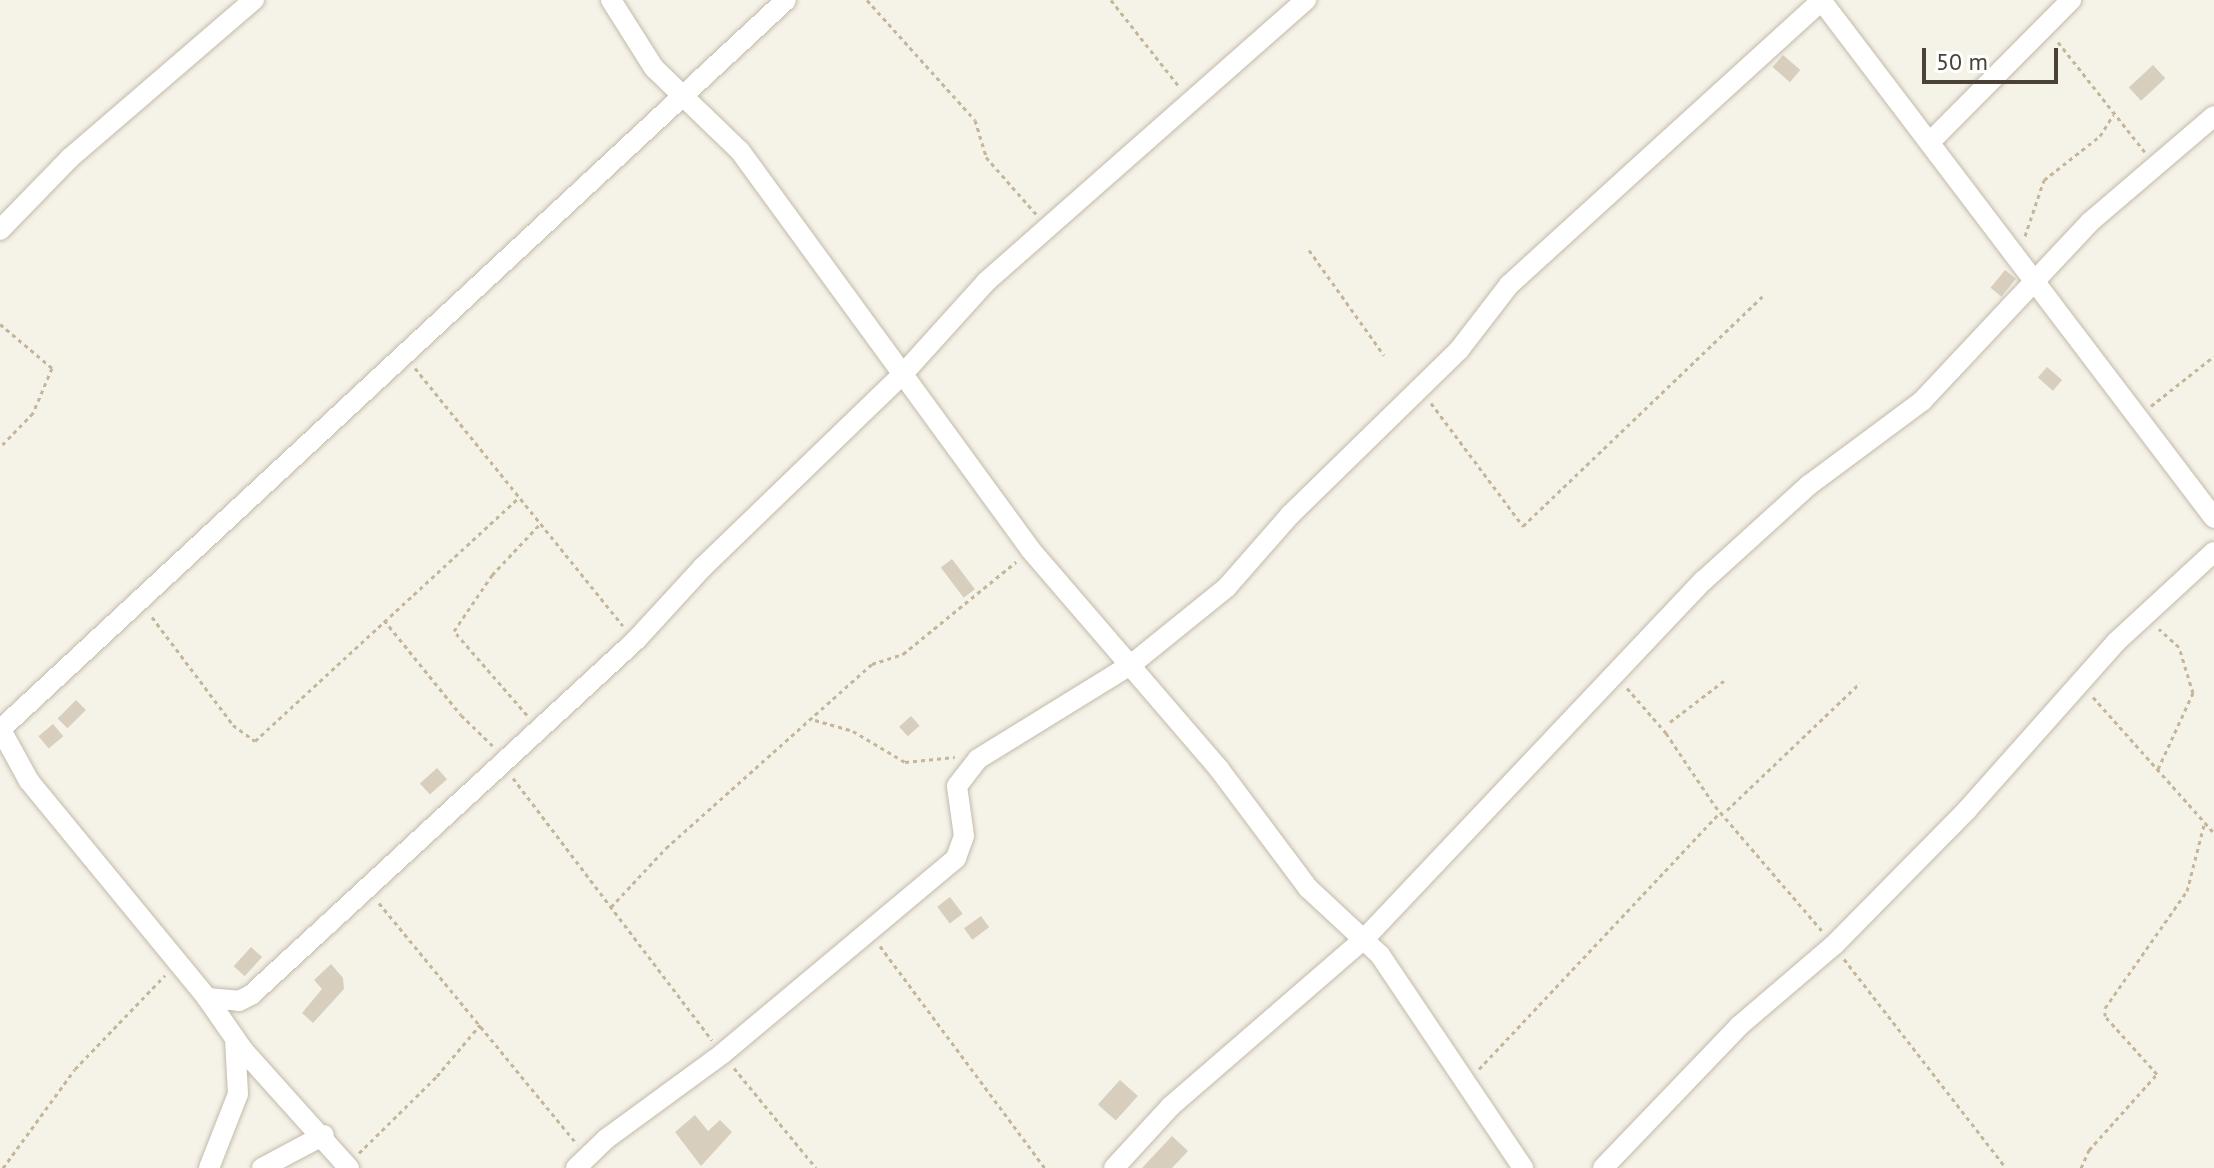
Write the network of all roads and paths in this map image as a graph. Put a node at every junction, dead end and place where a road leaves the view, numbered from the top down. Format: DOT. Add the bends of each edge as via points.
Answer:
graph roads {
  1 [pos="254,0"];
  2 [pos="611,0"];
  3 [pos="786,0"];
  4 [pos="867,0"];
  5 [pos="1111,0"];
  6 [pos="1306,0"];
  7 [pos="1821,0"];
  8 [pos="2071,0"];
  9 [pos="2045,27"];
  10 [pos="1187,96"];
  11 [pos="683,100"];
  12 [pos="2113,115"];
  13 [pos="2214,116"];
  14 [pos="1931,141"];
  15 [pos="2156,165"];
  16 [pos="1047,228"];
  17 [pos="0,230"];
  18 [pos="1309,250"];
  19 [pos="2014,255"];
  20 [pos="2031,280"];
  21 [pos="1765,294"];
  22 [pos="0,324"];
  23 [pos="1384,355"];
  24 [pos="405,356"];
  25 [pos="2214,356"];
  26 [pos="902,375"];
  27 [pos="1427,397"];
  28 [pos="2135,418"];
  29 [pos="0,447"];
  30 [pos="517,499"];
  31 [pos="2214,518"];
  32 [pos="539,525"];
  33 [pos="1030,549"];
  34 [pos="2214,552"];
  35 [pos="138,600"];
  36 [pos="2143,616"];
  37 [pos="384,620"];
  38 [pos="636,640"];
  39 [pos="1132,664"];
  40 [pos="1613,672"];
  41 [pos="1725,680"];
  42 [pos="2081,681"];
  43 [pos="1860,683"];
  44 [pos="815,720"];
  45 [pos="1670,722"];
  46 [pos="0,728"];
  47 [pos="537,731"];
  48 [pos="960,757"];
  49 [pos="504,760"];
  50 [pos="8,761"];
  51 [pos="2158,769"];
  52 [pos="1727,810"];
  53 [pos="1720,812"];
  54 [pos="2205,821"];
  55 [pos="2214,833"];
  56 [pos="366,888"];
  57 [pos="611,907"];
  58 [pos="867,930"];
  59 [pos="1365,938"];
  60 [pos="1834,945"];
  61 [pos="183,968"];
  62 [pos="207,998"];
  63 [pos="239,1001"];
  64 [pos="480,1025"];
  65 [pos="235,1038"];
  66 [pos="722,1054"];
  67 [pos="1465,1083"];
  68 [pos="324,1135"];
  69 [pos="583,1161"];
  70 [pos="348,1167"];
  71 [pos="3,1168"];
  72 [pos="209,1168"];
  73 [pos="262,1168"];
  74 [pos="816,1168"];
  75 [pos="1045,1168"];
  76 [pos="1114,1168"];
  77 [pos="1523,1168"];
  78 [pos="1603,1168"];
  79 [pos="2006,1168"];
  80 [pos="2081,1168"];
  1 -- 17 [label="street" via="70,158"];
  2 -- 11 [label="street" via="654,68"];
  3 -- 11 [label="street"];
  4 -- 16 [label="path" via="975,120 986,157"];
  5 -- 10 [label="path"];
  6 -- 16 [label="street"];
  7 -- 14 [label="street"];
  7 -- 39 [label="street" via="1509,285 1459,350 1290,515 1242,572"];
  8 -- 9 [label="street"];
  9 -- 12 [label="path"];
  9 -- 14 [label="street"];
  11 -- 24 [label="street"];
  11 -- 26 [label="street" via="740,151"];
  12 -- 15 [label="path"];
  12 -- 19 [label="path" via="2100,136 2079,147 2043,182"];
  13 -- 15 [label="street"];
  14 -- 19 [label="street"];
  15 -- 20 [label="street"];
  16 -- 26 [label="street" via="986,282"];
  18 -- 23 [label="path"];
  19 -- 20 [label="street"];
  20 -- 28 [label="street"];
  20 -- 40 [label="street" via="1922,401 1809,485"];
  21 -- 27 [label="path" via="1523,526"];
  22 -- 29 [label="path" via="52,368 33,413"];
  24 -- 30 [label="path"];
  24 -- 35 [label="street"];
  25 -- 28 [label="path"];
  26 -- 33 [label="street"];
  26 -- 38 [label="street" via="703,567"];
  28 -- 31 [label="street"];
  30 -- 32 [label="path"];
  30 -- 37 [label="path"];
  32 -- 38 [label="path"];
  32 -- 47 [label="path" via="492,575 454,631 517,700"];
  33 -- 39 [label="street"];
  33 -- 44 [label="path" via="903,654 872,664"];
  34 -- 36 [label="street"];
  35 -- 37 [label="path" via="233,725 252,741"];
  35 -- 46 [label="street"];
  36 -- 42 [label="street"];
  36 -- 51 [label="path" via="2179,647 2192,680 2191,700"];
  37 -- 49 [label="path"];
  38 -- 47 [label="street"];
  39 -- 58 [label="street" via="978,759 957,786 964,836 960,853"];
  39 -- 59 [label="street" via="1308,888"];
  40 -- 53 [label="path" via="1666,733"];
  40 -- 59 [label="street"];
  41 -- 45 [label="path"];
  42 -- 51 [label="path"];
  42 -- 60 [label="street" via="1967,810"];
  43 -- 52 [label="path"];
  44 -- 48 [label="path" via="853,731 905,762"];
  44 -- 57 [label="path" via="676,839"];
  46 -- 50 [label="street"];
  47 -- 49 [label="street"];
  49 -- 56 [label="street"];
  49 -- 57 [label="path"];
  50 -- 61 [label="street"];
  51 -- 54 [label="path"];
  53 -- 60 [label="path"];
  53 -- 67 [label="path"];
  54 -- 55 [label="path"];
  54 -- 80 [label="path" via="2187,891 2105,1008 2105,1016 2157,1074 2089,1150"];
  56 -- 63 [label="street"];
  56 -- 64 [label="path"];
  57 -- 66 [label="path"];
  58 -- 66 [label="street"];
  58 -- 75 [label="path"];
  59 -- 67 [label="street"];
  59 -- 76 [label="street" via="1171,1106"];
  60 -- 78 [label="street" via="1739,1026"];
  60 -- 79 [label="path"];
  61 -- 62 [label="street"];
  61 -- 71 [label="path" via="150,988 75,1069"];
  62 -- 63 [label="street"];
  62 -- 65 [label="street"];
  63 -- 65 [label="street"];
  64 -- 69 [label="path"];
  64 -- 70 [label="path"];
  65 -- 68 [label="street"];
  65 -- 72 [label="street" via="238,1094"];
  66 -- 69 [label="street"];
  66 -- 74 [label="path"];
  67 -- 77 [label="street"];
  68 -- 70 [label="street"];
  68 -- 73 [label="street"];
}
